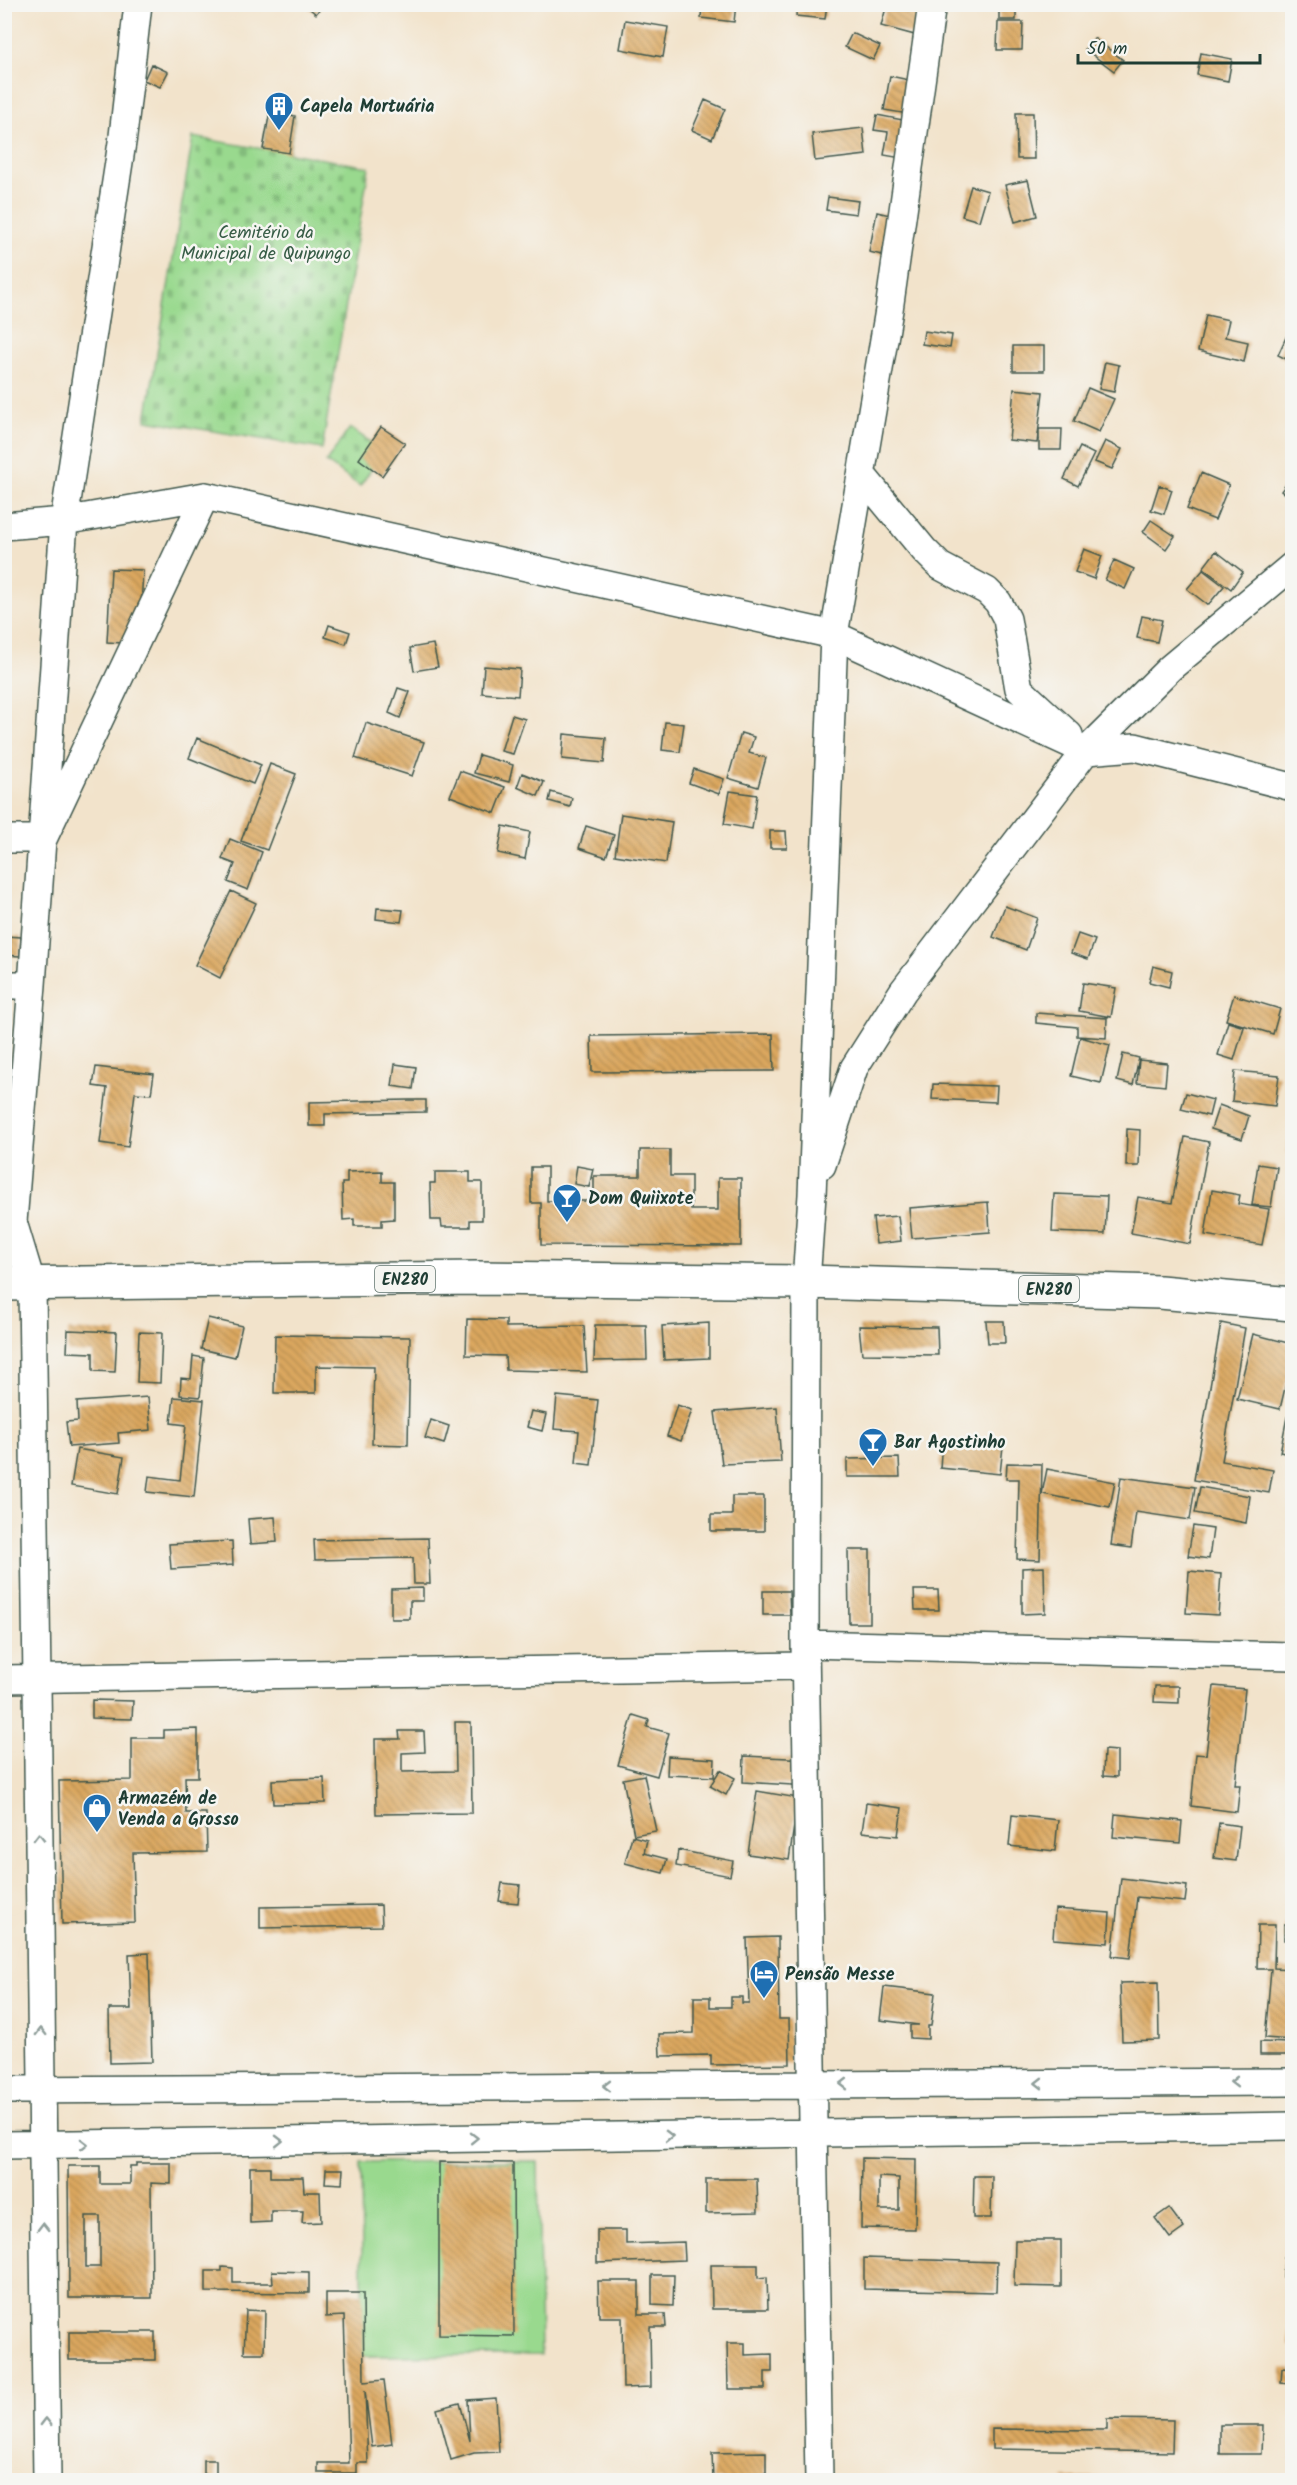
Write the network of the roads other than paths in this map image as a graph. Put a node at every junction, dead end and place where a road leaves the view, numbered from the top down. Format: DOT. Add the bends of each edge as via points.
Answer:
graph roads {
  1 [pos="138,4"];
  2 [pos="933,4"];
  3 [pos="862,475"];
  4 [pos="205,496"];
  5 [pos="64,521"];
  6 [pos="4,526"];
  7 [pos="1293,566"];
  8 [pos="834,634"];
  9 [pos="1086,751"];
  10 [pos="1293,788"];
  11 [pos="4,839"];
  12 [pos="43,839"];
  13 [pos="4,985"];
  14 [pos="32,985"];
  15 [pos="812,1195"];
  16 [pos="9,1232"];
  17 [pos="806,1282"];
  18 [pos="18,1285"];
  19 [pos="1293,1304"];
  20 [pos="805,1655"];
  21 [pos="1293,1656"];
  22 [pos="37,1678"];
  23 [pos="4,1679"];
  24 [pos="1293,2082"];
  25 [pos="811,2084"];
  26 [pos="42,2089"];
  27 [pos="4,2090"];
  28 [pos="1293,2126"];
  29 [pos="812,2133"];
  30 [pos="4,2145"];
  31 [pos="42,2145"];
  32 [pos="46,2481"];
  33 [pos="819,2481"];
  1 -- 5 [label="street" via="123,136"];
  2 -- 3 [label="street"];
  3 -- 8 [label="street"];
  3 -- 9 [label="street" via="940,566 987,591 998,602 1007,619 1019,689"];
  4 -- 5 [label="street"];
  4 -- 8 [label="street"];
  4 -- 12 [label="street"];
  5 -- 6 [label="street"];
  5 -- 12 [label="street"];
  7 -- 9 [label="street" via="1170,668"];
  8 -- 9 [label="street"];
  8 -- 15 [label="street"];
  9 -- 10 [label="street" via="1135,747"];
  9 -- 15 [label="street" via="903,990 854,1068"];
  11 -- 12 [label="street"];
  12 -- 14 [label="street"];
  13 -- 14 [label="street"];
  14 -- 16 [label="street"];
  15 -- 17 [label="street"];
  16 -- 18 [label="street"];
  17 -- 18 [label="main road, EN280" via="476,1278"];
  17 -- 19 [label="main road, EN280" via="1160,1292"];
  17 -- 20 [label="street"];
  18 -- 22 [label="street"];
  20 -- 21 [label="street"];
  20 -- 22 [label="street"];
  20 -- 25 [label="street"];
  22 -- 23 [label="street"];
  26 -- 22 [label="street, one-way"];
  24 -- 25 [label="street, one-way"];
  25 -- 26 [label="street, one-way"];
  25 -- 29 [label="street"];
  26 -- 27 [label="street"];
  26 -- 31 [label="street"];
  28 -- 29 [label="street"];
  31 -- 29 [label="street, one-way"];
  29 -- 33 [label="street"];
  30 -- 31 [label="street"];
  32 -- 31 [label="street, one-way"];
}
